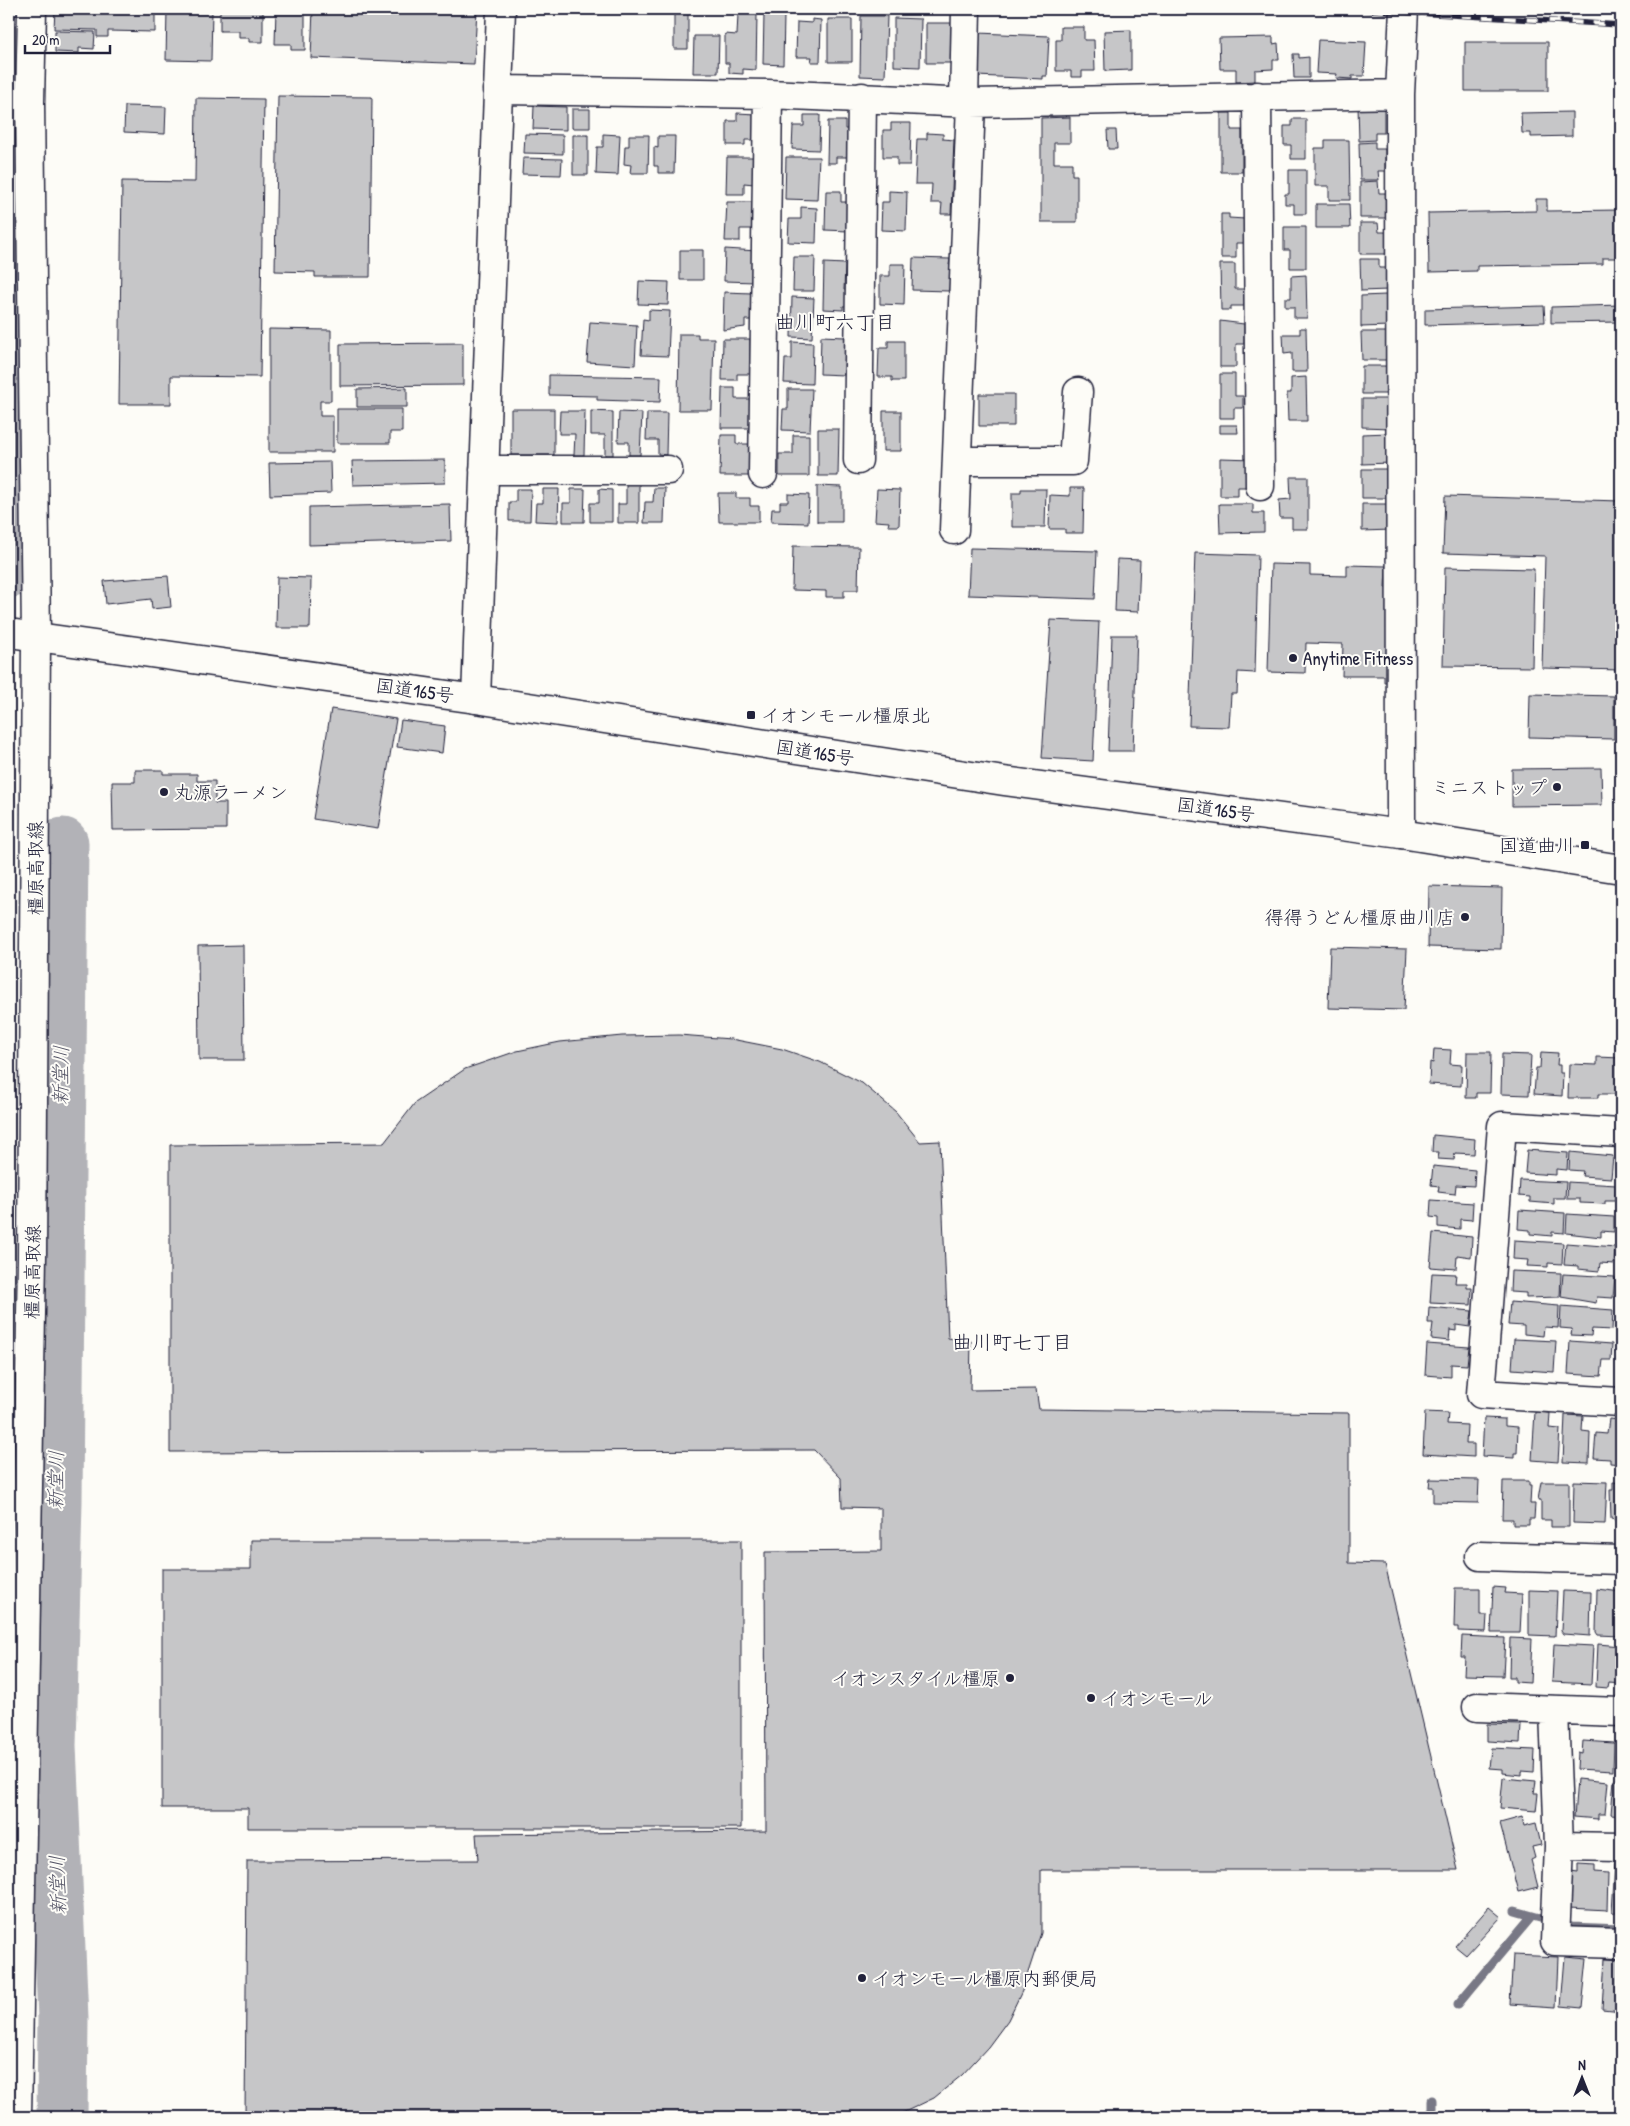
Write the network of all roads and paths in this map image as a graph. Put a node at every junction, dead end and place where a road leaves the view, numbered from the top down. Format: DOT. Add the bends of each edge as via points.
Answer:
graph roads {
  1 [pos="32,9"];
  2 [pos="501,9"];
  3 [pos="966,9"];
  4 [pos="1404,9"];
  5 [pos="497,90"];
  6 [pos="768,94"];
  7 [pos="1400,94"];
  8 [pos="1257,96"];
  9 [pos="862,97"];
  10 [pos="967,102"];
  11 [pos="1078,392"];
  12 [pos="858,460"];
  13 [pos="957,462"];
  14 [pos="484,470"];
  15 [pos="668,470"];
  16 [pos="763,474"];
  17 [pos="1260,486"];
  18 [pos="954,530"];
  19 [pos="9,633"];
  20 [pos="36,638"];
  21 [pos="476,699"];
  22 [pos="1401,834"];
  23 [pos="1621,868"];
  24 [pos="1621,1133"];
  25 [pos="1621,1402"];
  26 [pos="1480,1556"];
  27 [pos="1621,1560"];
  28 [pos="1477,1707"];
  29 [pos="1554,1710"];
  30 [pos="1621,1712"];
  31 [pos="1559,1846"];
  32 [pos="1621,1847"];
  33 [pos="1621,1943"];
  34 [pos="17,2117"];
  1 -- 20 [label="main road, 橿原高取線" via="30,102"];
  2 -- 5 [label="main road"];
  3 -- 10 [label="main road"];
  4 -- 7 [label="main road"];
  5 -- 6 [label="main road"];
  5 -- 14 [label="main road"];
  6 -- 9 [label="main road"];
  6 -- 16 [label="main road"];
  7 -- 8 [label="main road"];
  7 -- 22 [label="main road"];
  8 -- 10 [label="main road"];
  8 -- 17 [label="main road"];
  9 -- 10 [label="main road"];
  9 -- 12 [label="main road"];
  10 -- 13 [label="main road"];
  11 -- 13 [label="main road" via="1073,461"];
  13 -- 18 [label="main road"];
  14 -- 15 [label="main road"];
  14 -- 21 [label="main road"];
  19 -- 20 [label="main road, 国道165号"];
  20 -- 21 [label="main road, 国道165号"];
  20 -- 34 [label="main road, 橿原高取線" via="32,1265"];
  21 -- 22 [label="main road, 国道165号" via="1004,781"];
  22 -- 23 [label="main road, 国道165号"];
  24 -- 25 [label="main road" via="1502,1126 1481,1394"];
  26 -- 27 [label="main road"];
  28 -- 29 [label="main road"];
  29 -- 30 [label="main road"];
  29 -- 31 [label="main road"];
  31 -- 32 [label="main road"];
  31 -- 33 [label="main road" via="1555,1941"];
}
